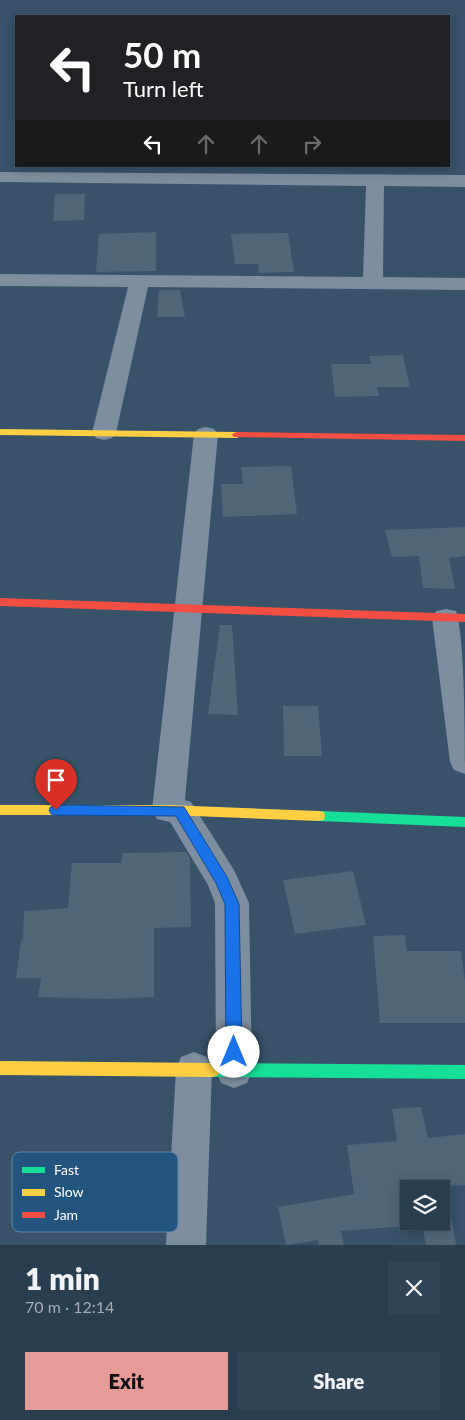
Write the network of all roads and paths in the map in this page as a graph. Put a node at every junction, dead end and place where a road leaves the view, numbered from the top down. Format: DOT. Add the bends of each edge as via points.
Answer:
graph roads {
  1 [pos="187,172"];
  2 [pos="0,176"];
  3 [pos="375,181"];
  4 [pos="465,182"];
  5 [pos="0,280"];
  6 [pos="139,282"];
  7 [pos="373,282"];
  8 [pos="465,284"];
  9 [pos="0,432"];
  10 [pos="104,433"];
  11 [pos="206,434"];
  12 [pos="465,438"];
  13 [pos="0,602"];
  14 [pos="187,608"];
  15 [pos="456,618"];
  16 [pos="465,762"];
  17 [pos="0,810"];
  18 [pos="174,810"];
  19 [pos="465,822"];
  20 [pos="0,1068"];
  21 [pos="194,1069"];
  22 [pos="234,1071"];
  23 [pos="465,1072"];
  24 [pos="186,1245"];
  1 -- 2 [label="street"];
  1 -- 3 [label="street"];
  3 -- 4 [label="street"];
  3 -- 7 [label="street"];
  5 -- 6 [label="street"];
  6 -- 7 [label="street"];
  6 -- 10 [label="street"];
  7 -- 8 [label="street"];
  9 -- 10 [label="street"];
  10 -- 11 [label="street"];
  11 -- 12 [label="street"];
  11 -- 14 [label="street"];
  13 -- 14 [label="street"];
  14 -- 15 [label="street"];
  14 -- 18 [label="street"];
  15 -- 16 [label="street"];
  17 -- 18 [label="street"];
  18 -- 19 [label="street"];
  18 -- 22 [label="street" via="222,880 232,904"];
  20 -- 21 [label="street"];
  21 -- 22 [label="street"];
  21 -- 24 [label="street"];
  22 -- 23 [label="street"];
}
